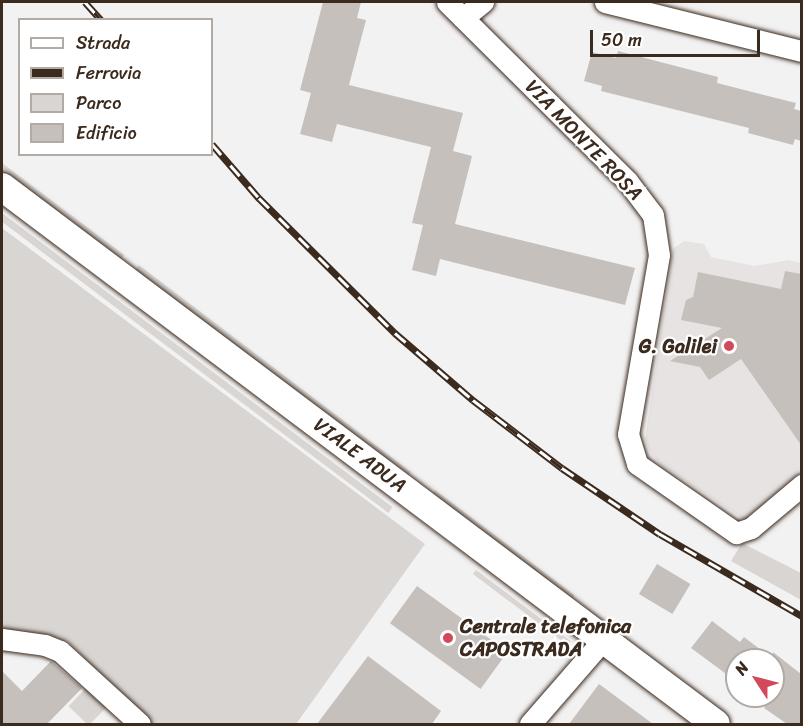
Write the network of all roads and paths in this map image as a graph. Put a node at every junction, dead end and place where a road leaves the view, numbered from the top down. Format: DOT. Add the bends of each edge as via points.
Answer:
graph roads {
  1 [pos="447,2"];
  2 [pos="483,2"];
  3 [pos="605,2"];
  4 [pos="463,18"];
  5 [pos="801,51"];
  6 [pos="2,187"];
  7 [pos="801,485"];
  8 [pos="2,639"];
  9 [pos="604,639"];
  10 [pos="140,724"];
  11 [pos="531,724"];
  12 [pos="716,724"];
  1 -- 4 [label="street, VIA MONTE ROSA"];
  2 -- 4 [label="street"];
  3 -- 5 [label="street"];
  4 -- 7 [label="street, VIA MONTE ROSA" via="628,182 653,215 659,255 629,427 630,450 646,473 728,530 742,533"];
  6 -- 9 [label="main road, VIALE ADUA"];
  8 -- 10 [label="street" via="60,651"];
  9 -- 11 [label="street"];
  9 -- 12 [label="main road, VIALE ADUA"];
}
